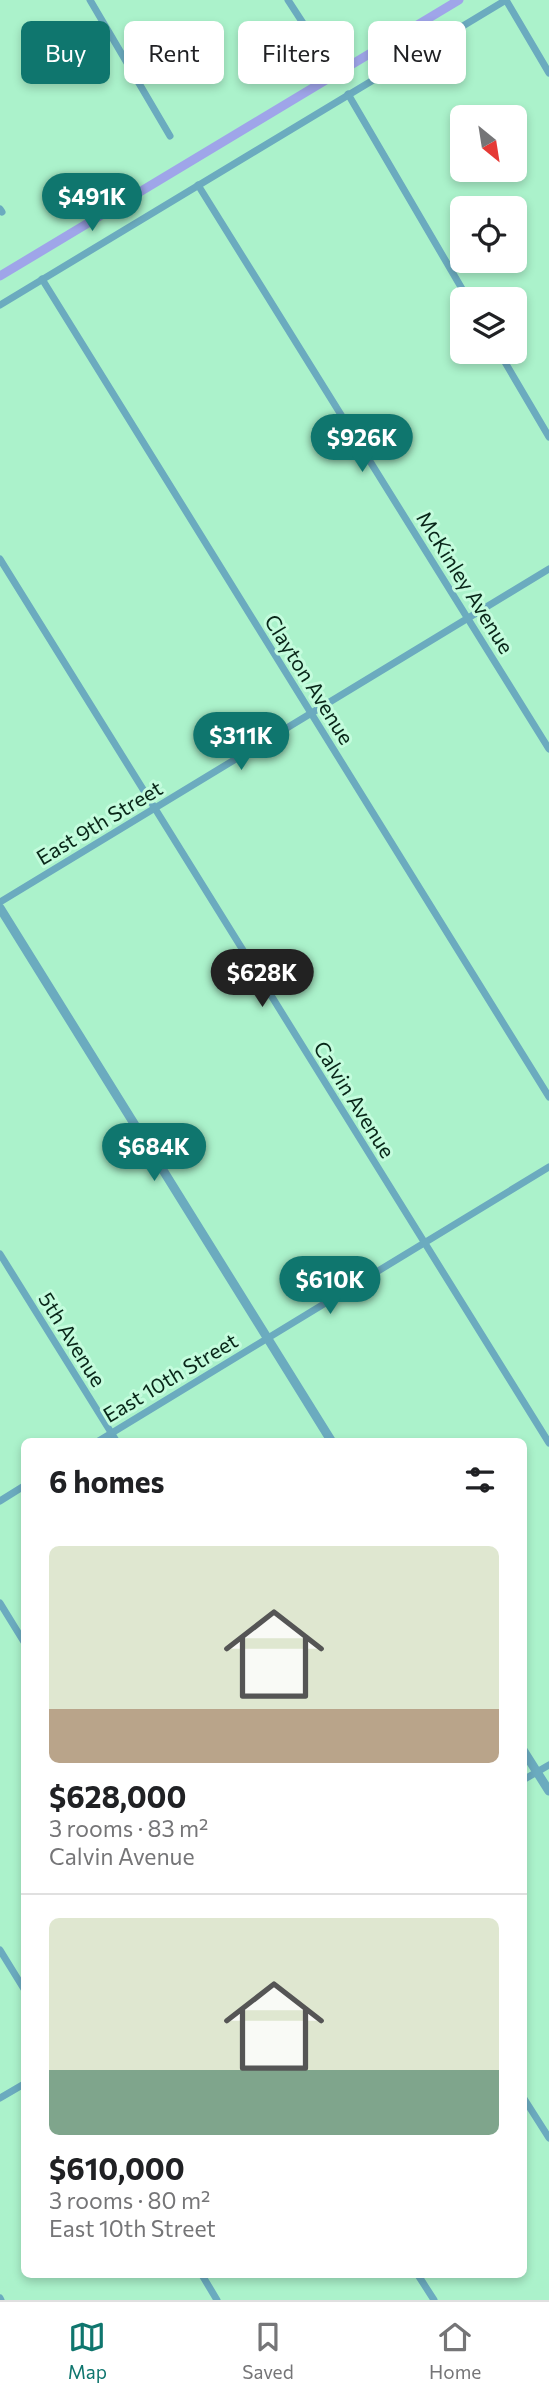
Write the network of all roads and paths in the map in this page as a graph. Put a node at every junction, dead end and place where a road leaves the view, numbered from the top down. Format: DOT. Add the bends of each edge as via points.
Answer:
graph roads {
  1 [pos="90,0"];
  2 [pos="288,0"];
  3 [pos="506,0"];
  4 [pos="302,21"];
  5 [pos="549,73"];
  6 [pos="348,94"];
  7 [pos="170,136"];
  8 [pos="198,185"];
  9 [pos="42,279"];
  10 [pos="461,287"];
  11 [pos="0,305"];
  12 [pos="506,364"];
  13 [pos="549,437"];
  14 [pos="0,559"];
  15 [pos="549,569"];
  16 [pos="468,618"];
  17 [pos="311,713"];
  18 [pos="549,748"];
  19 [pos="155,809"];
  20 [pos="0,902"];
  21 [pos="0,908"];
  22 [pos="549,1097"];
  23 [pos="549,1167"];
  24 [pos="425,1243"];
  25 [pos="0,1254"];
  26 [pos="268,1338"];
  27 [pos="112,1433"];
  28 [pos="104,1438"];
  29 [pos="115,1438"];
  30 [pos="330,1438"];
  31 [pos="549,1443"];
  32 [pos="21,1488"];
  33 [pos="0,1501"];
  34 [pos="0,1603"];
  35 [pos="21,1637"];
  36 [pos="527,1756"];
  37 [pos="549,1765"];
  38 [pos="537,1772"];
  39 [pos="527,1778"];
  40 [pos="549,1791"];
  41 [pos="0,1950"];
  42 [pos="21,1984"];
  43 [pos="21,2086"];
  44 [pos="0,2098"];
  45 [pos="527,2103"];
  46 [pos="549,2138"];
  47 [pos="204,2278"];
  48 [pos="420,2278"];
  49 [pos="217,2300"];
  50 [pos="434,2300"];
  1 -- 7 [label="street"];
  2 -- 4 [label="street"];
  3 -- 5 [label="street"];
  3 -- 6 [label="street"];
  6 -- 8 [label="street"];
  6 -- 10 [label="street"];
  8 -- 9 [label="street"];
  8 -- 16 [label="street, McKinley Avenue"];
  9 -- 11 [label="street"];
  9 -- 17 [label="street, Clayton Avenue"];
  12 -- 13 [label="street"];
  14 -- 19 [label="street, Calvin Avenue"];
  15 -- 16 [label="street, East 9th Street"];
  16 -- 17 [label="street, East 9th Street"];
  16 -- 18 [label="street, McKinley Avenue"];
  17 -- 19 [label="street, East 9th Street"];
  17 -- 22 [label="street, Clayton Avenue"];
  19 -- 20 [label="street, East 9th Street"];
  19 -- 24 [label="street, Calvin Avenue"];
  21 -- 26 [label="street"];
  23 -- 24 [label="street, East 10th Street"];
  24 -- 26 [label="street, East 10th Street"];
  24 -- 31 [label="street, Calvin Avenue"];
  25 -- 27 [label="street, 5th Avenue"];
  26 -- 27 [label="street, East 10th Street"];
  26 -- 30 [label="street"];
  27 -- 28 [label="street, East 10th Street"];
  27 -- 29 [label="street, 5th Avenue"];
  32 -- 33 [label="street"];
  34 -- 35 [label="street"];
  36 -- 38 [label="street"];
  37 -- 38 [label="street"];
  38 -- 39 [label="street"];
  38 -- 40 [label="street"];
  41 -- 42 [label="street"];
  43 -- 44 [label="street"];
  45 -- 46 [label="street"];
  47 -- 49 [label="street"];
  48 -- 50 [label="street"];
}
